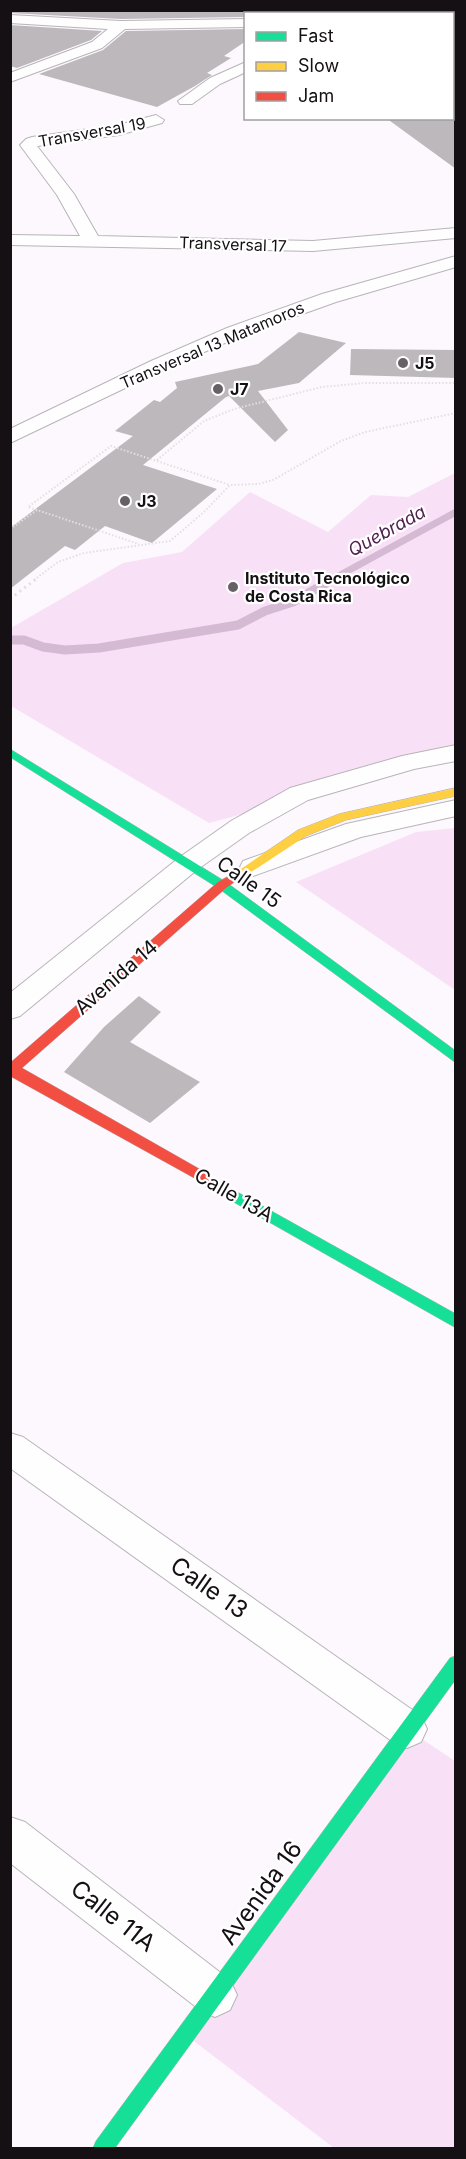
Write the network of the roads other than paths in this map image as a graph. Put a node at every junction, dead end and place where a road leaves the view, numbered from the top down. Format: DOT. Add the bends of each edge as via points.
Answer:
graph roads {
  1 [pos="10,19"];
  2 [pos="241,19"];
  3 [pos="121,25"];
  4 [pos="244,39"];
  5 [pos="244,67"];
  6 [pos="14,77"];
  7 [pos="186,101"];
  8 [pos="156,120"];
  9 [pos="456,233"];
  10 [pos="10,240"];
  11 [pos="91,240"];
  12 [pos="456,261"];
  13 [pos="10,437"];
  14 [pos="10,752"];
  15 [pos="456,753"];
  16 [pos="456,792"];
  17 [pos="456,808"];
  18 [pos="189,863"];
  19 [pos="250,868"];
  20 [pos="222,885"];
  21 [pos="14,1002"];
  22 [pos="456,1058"];
  23 [pos="11,1070"];
  24 [pos="456,1322"];
  25 [pos="10,1448"];
  26 [pos="456,1664"];
  27 [pos="407,1729"];
  28 [pos="10,1837"];
  29 [pos="215,1995"];
  30 [pos="103,2148"];
  1 -- 3 [label="street"];
  2 -- 3 [label="street"];
  2 -- 4 [label="street"];
  3 -- 6 [label="street" via="97,45"];
  5 -- 7 [label="street"];
  8 -- 11 [label="street, Transversal 19" via="28,145 65,194"];
  9 -- 11 [label="street, Transversal 17" via="313,246"];
  10 -- 11 [label="street, Transversal 17"];
  12 -- 13 [label="street, Transversal 13 Matamoros" via="310,304 229,335"];
  14 -- 18 [label="street, Calle 15"];
  15 -- 18 [label="street, Avenida 14" via="299,794 240,827"];
  16 -- 19 [label="street, Avenida 14" via="343,817 302,833"];
  17 -- 19 [label="street" via="355,830"];
  18 -- 20 [label="street, Calle 15"];
  18 -- 21 [label="street, Avenida 14"];
  19 -- 20 [label="street, Avenida 14"];
  20 -- 22 [label="street, Calle 15"];
  20 -- 23 [label="street, Avenida 14"];
  23 -- 24 [label="street, Calle 13A"];
  25 -- 27 [label="street, Calle 13"];
  26 -- 27 [label="street, Avenida 16"];
  27 -- 29 [label="street, Avenida 16"];
  28 -- 29 [label="street, Calle 11A"];
  29 -- 30 [label="street, Avenida 16"];
}
